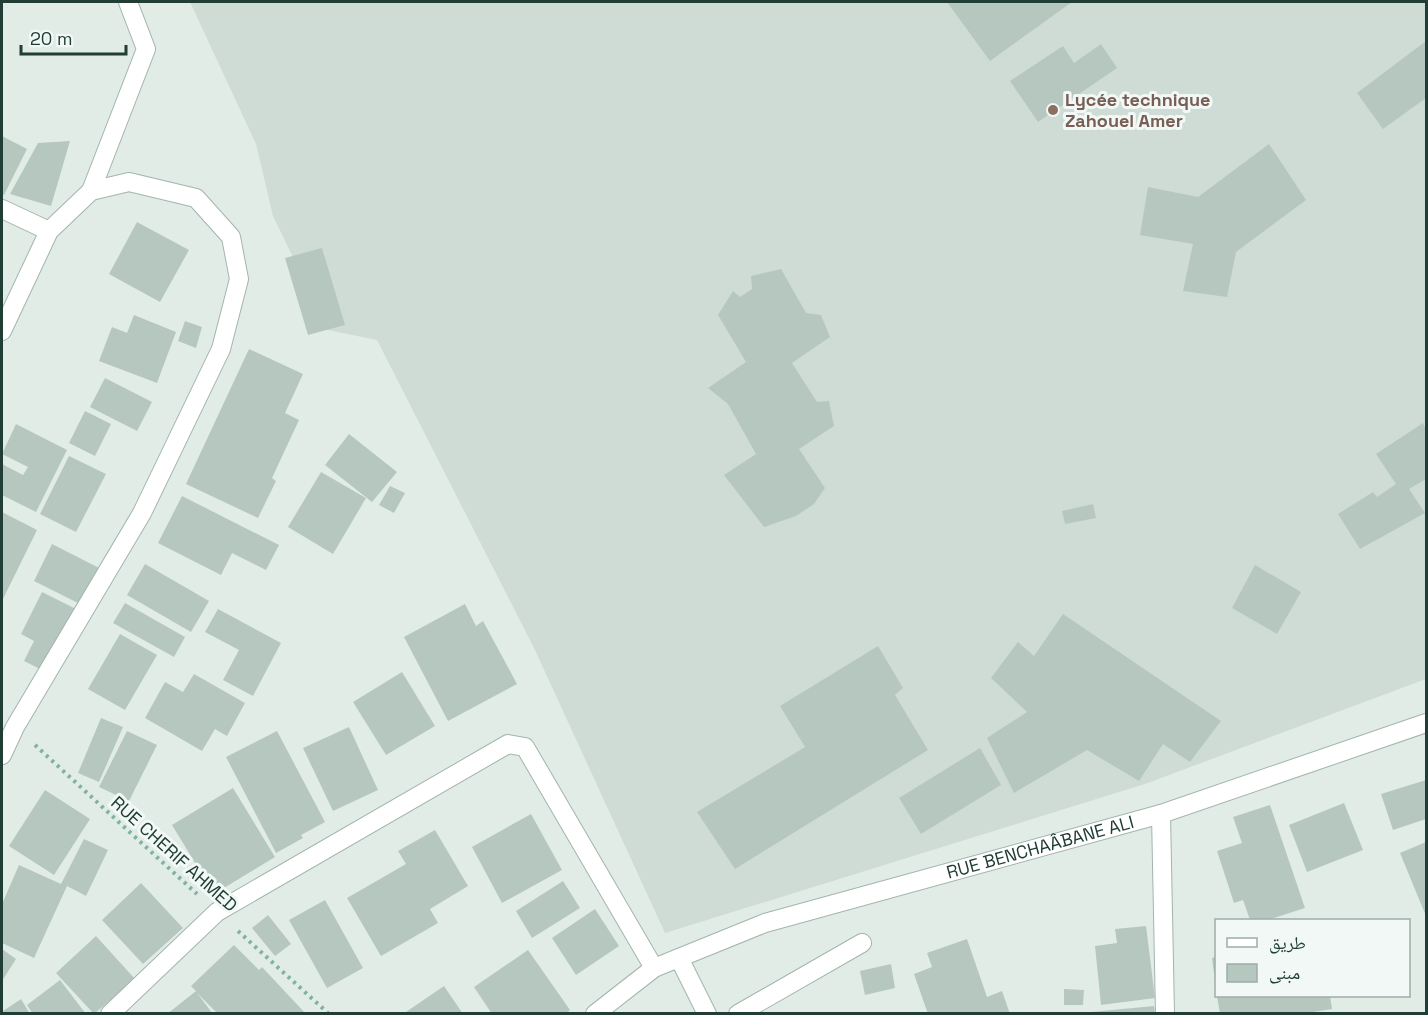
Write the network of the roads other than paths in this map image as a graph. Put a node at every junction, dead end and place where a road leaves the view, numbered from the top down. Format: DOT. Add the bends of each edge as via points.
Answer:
graph roads {
  1 [pos="128,2"];
  2 [pos="91,191"];
  3 [pos="2,209"];
  4 [pos="49,231"];
  5 [pos="2,331"];
  6 [pos="1426,723"];
  7 [pos="2,755"];
  8 [pos="1161,814"];
  9 [pos="862,944"];
  10 [pos="679,958"];
  11 [pos="654,968"];
  12 [pos="110,1014"];
  13 [pos="595,1014"];
  14 [pos="708,1014"];
  15 [pos="738,1014"];
  16 [pos="1165,1014"];
  1 -- 2 [label="street" via="146,49"];
  2 -- 4 [label="street"];
  2 -- 7 [label="street" via="129,182 196,198 231,237 239,279 221,349 142,513"];
  3 -- 4 [label="street"];
  4 -- 5 [label="street"];
  6 -- 8 [label="street, RUE BENCHAÂBANE ALI"];
  8 -- 10 [label="street, RUE BENCHAÂBANE ALI" via="765,923"];
  8 -- 16 [label="street"];
  9 -- 15 [label="street"];
  10 -- 11 [label="street, RUE BENCHAÂBANE ALI"];
  10 -- 14 [label="street"];
  11 -- 12 [label="street" via="525,747 508,744 217,912"];
  11 -- 13 [label="street, RUE BENCHAÂBANE ALI"];
}
